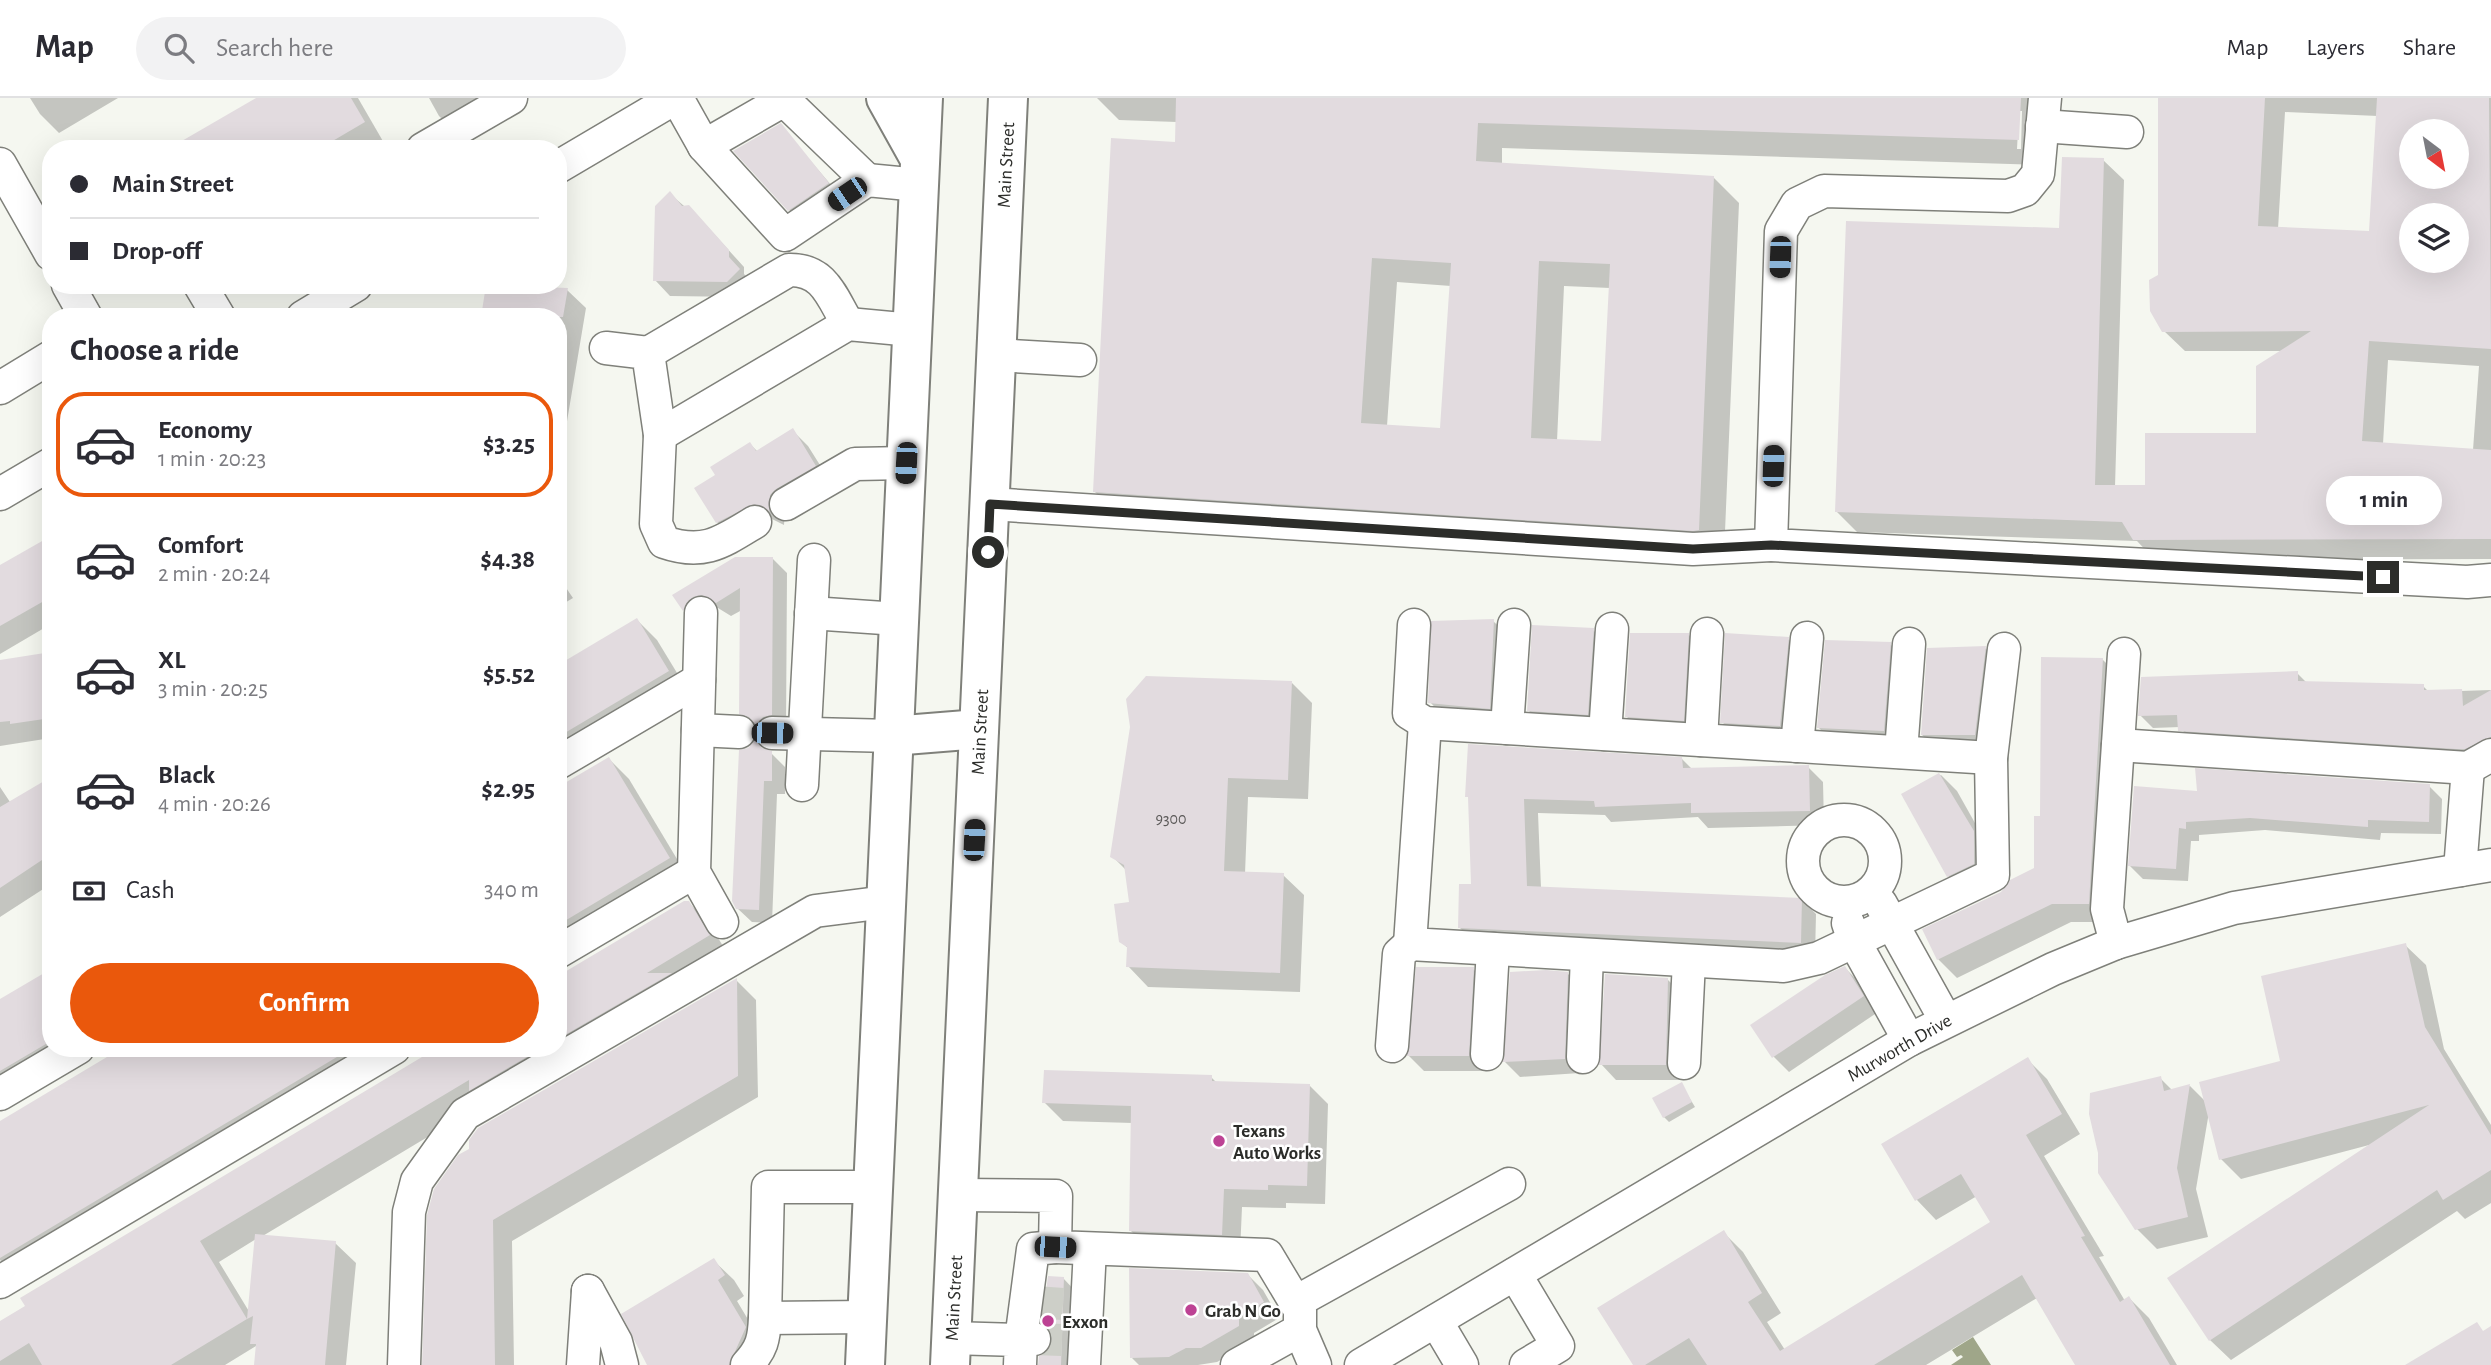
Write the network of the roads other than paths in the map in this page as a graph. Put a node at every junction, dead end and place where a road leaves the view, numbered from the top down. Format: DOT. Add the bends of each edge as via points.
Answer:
graph roads {
  1 [pos="511,98"];
  2 [pos="676,98"];
  3 [pos="886,98"];
  4 [pos="923,98"];
  5 [pos="1008,98"];
  6 [pos="632,109"];
  7 [pos="2044,112"];
  8 [pos="2127,132"];
  9 [pos="439,140"];
  10 [pos="704,146"];
  11 [pos="567,160"];
  12 [pos="0,164"];
  13 [pos="919,172"];
  14 [pos="867,180"];
  15 [pos="42,238"];
  16 [pos="341,294"];
  17 [pos="318,308"];
  18 [pos="848,324"];
  19 [pos="912,330"];
  20 [pos="606,348"];
  21 [pos="648,353"];
  22 [pos="996,355"];
  23 [pos="1080,360"];
  24 [pos="42,363"];
  25 [pos="0,388"];
  26 [pos="660,435"];
  27 [pos="906,463"];
  28 [pos="42,469"];
  29 [pos="0,494"];
  30 [pos="786,504"];
  31 [pos="990,504"];
  32 [pos="755,522"];
  33 [pos="1771,545"];
  34 [pos="814,560"];
  35 [pos="2491,580"];
  36 [pos="701,613"];
  37 [pos="811,613"];
  38 [pos="898,619"];
  39 [pos="1414,625"];
  40 [pos="1514,625"];
  41 [pos="1612,629"];
  42 [pos="1707,634"];
  43 [pos="1807,638"];
  44 [pos="1909,644"];
  45 [pos="2004,649"];
  46 [pos="2123,654"];
  47 [pos="699,680"];
  48 [pos="1425,723"];
  49 [pos="1507,728"];
  50 [pos="979,729"];
  51 [pos="698,730"];
  52 [pos="739,732"];
  53 [pos="772,733"];
  54 [pos="805,734"];
  55 [pos="1605,734"];
  56 [pos="892,736"];
  57 [pos="1701,740"];
  58 [pos="2118,745"];
  59 [pos="1797,746"];
  60 [pos="1901,752"];
  61 [pos="567,758"];
  62 [pos="1991,758"];
  63 [pos="2480,761"];
  64 [pos="802,785"];
  65 [pos="2491,865"];
  66 [pos="2460,870"];
  67 [pos="694,873"];
  68 [pos="1872,891"];
  69 [pos="886,902"];
  70 [pos="1841,902"];
  71 [pos="722,922"];
  72 [pos="1893,923"];
  73 [pos="1854,941"];
  74 [pos="2116,943"];
  75 [pos="1410,944"];
  76 [pos="567,947"];
  77 [pos="1493,949"];
  78 [pos="1587,955"];
  79 [pos="1689,961"];
  80 [pos="1945,1019"];
  81 [pos="1909,1040"];
  82 [pos="1392,1046"];
  83 [pos="1487,1054"];
  84 [pos="567,1055"];
  85 [pos="63,1057"];
  86 [pos="379,1057"];
  87 [pos="563,1057"];
  88 [pos="1583,1057"];
  89 [pos="1684,1063"];
  90 [pos="0,1094"];
  91 [pos="1509,1184"];
  92 [pos="873,1187"];
  93 [pos="958,1195"];
  94 [pos="1055,1247"];
  95 [pos="1090,1249"];
  96 [pos="1515,1274"];
  97 [pos="0,1282"];
  98 [pos="1053,1303"];
  99 [pos="1298,1316"];
  100 [pos="867,1317"];
  101 [pos="765,1318"];
  102 [pos="1436,1321"];
  103 [pos="1051,1348"];
  104 [pos="950,1351"];
  105 [pos="404,1365"];
  106 [pos="583,1365"];
  107 [pos="622,1365"];
  108 [pos="747,1365"];
  109 [pos="865,1365"];
  110 [pos="1237,1365"];
  111 [pos="1315,1365"];
  112 [pos="1361,1365"];
  113 [pos="1462,1365"];
  114 [pos="1526,1365"];
  1 -- 9 [label="street"];
  2 -- 6 [label="street"];
  2 -- 10 [label="street"];
  3 -- 13 [label="main road"];
  4 -- 13 [label="main road"];
  5 -- 22 [label="main road, Main Street"];
  6 -- 11 [label="street"];
  7 -- 8 [label="street"];
  7 -- 33 [label="street" via="2038,174 2025,190 2008,196 1824,191 1797,204 1781,231"];
  10 -- 14 [label="street" via="784,100"];
  10 -- 14 [label="street" via="785,235"];
  12 -- 15 [label="street"];
  13 -- 14 [label="street"];
  13 -- 19 [label="main road"];
  16 -- 17 [label="street"];
  18 -- 19 [label="street"];
  18 -- 21 [label="street" via="818,275 789,270"];
  18 -- 26 [label="street"];
  19 -- 27 [label="main road"];
  20 -- 21 [label="street"];
  21 -- 26 [label="street"];
  22 -- 23 [label="street"];
  22 -- 31 [label="main road, Main Street"];
  24 -- 25 [label="street"];
  26 -- 32 [label="street" via="656,524 664,542 697,549 720,543"];
  27 -- 30 [label="street" via="855,464"];
  27 -- 38 [label="main road"];
  28 -- 29 [label="street"];
  31 -- 33 [label="street" via="1693,549"];
  31 -- 50 [label="main road, Main Street"];
  33 -- 35 [label="street"];
  34 -- 37 [label="street"];
  36 -- 47 [label="street"];
  37 -- 38 [label="street"];
  37 -- 54 [label="street"];
  38 -- 56 [label="main road"];
  39 -- 48 [label="street" via="1409,713"];
  40 -- 49 [label="street"];
  41 -- 55 [label="street"];
  42 -- 57 [label="street"];
  43 -- 59 [label="street"];
  44 -- 60 [label="street"];
  45 -- 62 [label="street"];
  46 -- 58 [label="street"];
  47 -- 51 [label="street"];
  47 -- 61 [label="street"];
  48 -- 49 [label="street"];
  48 -- 75 [label="street"];
  49 -- 55 [label="street"];
  50 -- 56 [label="main road"];
  50 -- 93 [label="main road, Main Street"];
  51 -- 52 [label="street"];
  51 -- 67 [label="street"];
  53 -- 54 [label="street"];
  54 -- 56 [label="street"];
  54 -- 64 [label="street"];
  55 -- 57 [label="street"];
  56 -- 69 [label="main road"];
  57 -- 59 [label="street"];
  58 -- 63 [label="street"];
  58 -- 74 [label="street" via="2107,909"];
  59 -- 60 [label="street"];
  60 -- 62 [label="street"];
  62 -- 72 [label="street" via="1993,875"];
  63 -- 66 [label="street"];
  65 -- 66 [label="street, Murworth Drive"];
  66 -- 74 [label="street, Murworth Drive" via="2234,908"];
  67 -- 71 [label="street"];
  67 -- 76 [label="street"];
  68 -- 70 [label="street" via="1863,898"];
  68 -- 70 [label="street" via="1885,866 1879,839 1857,822 1830,823 1809,840 1803,867 1816,891"];
  68 -- 72 [label="street"];
  69 -- 84 [label="street" via="815,911"];
  69 -- 92 [label="main road"];
  70 -- 73 [label="street"];
  72 -- 73 [label="street"];
  72 -- 80 [label="street"];
  73 -- 79 [label="street" via="1819,958 1784,966"];
  73 -- 81 [label="street"];
  74 -- 80 [label="street, Murworth Drive"];
  75 -- 77 [label="street"];
  75 -- 82 [label="street" via="1399,954"];
  77 -- 78 [label="street"];
  77 -- 83 [label="street"];
  78 -- 79 [label="street"];
  78 -- 88 [label="street"];
  79 -- 89 [label="street"];
  80 -- 81 [label="street, Murworth Drive"];
  81 -- 96 [label="street, Murworth Drive"];
  85 -- 90 [label="street"];
  86 -- 97 [label="street"];
  87 -- 105 [label="street" via="465,1114 417,1181 409,1212"];
  91 -- 99 [label="street"];
  92 -- 100 [label="main road"];
  92 -- 101 [label="street" via="768,1187"];
  93 -- 94 [label="street" via="1056,1196"];
  93 -- 104 [label="main road, Main Street"];
  94 -- 95 [label="street"];
  94 -- 98 [label="street" via="1033,1249"];
  95 -- 98 [label="street"];
  95 -- 99 [label="street" via="1267,1255"];
  96 -- 102 [label="street, Murworth Drive"];
  96 -- 114 [label="street" via="1558,1346"];
  98 -- 103 [label="street"];
  98 -- 103 [label="street"];
  99 -- 110 [label="street"];
  99 -- 111 [label="street"];
  100 -- 101 [label="street"];
  100 -- 109 [label="main road"];
  101 -- 108 [label="street" via="764,1340"];
  102 -- 112 [label="street, Murworth Drive"];
  102 -- 113 [label="street"];
  103 -- 104 [label="street"];
  106 -- 107 [label="street" via="588,1291 616,1342"];
}
